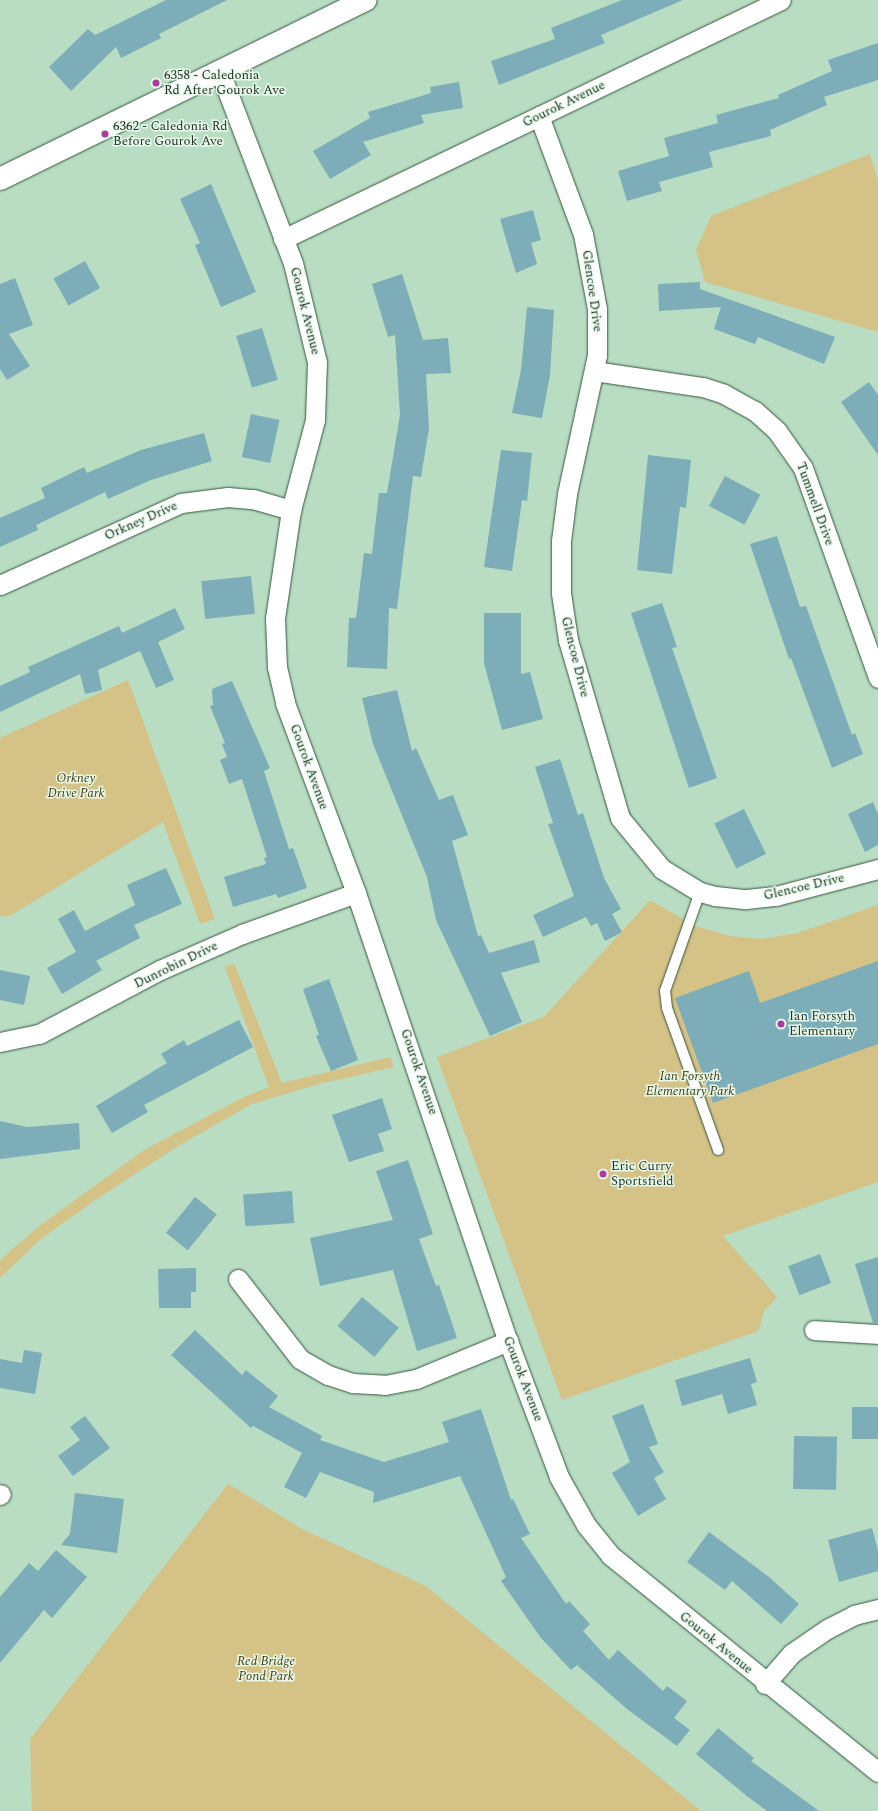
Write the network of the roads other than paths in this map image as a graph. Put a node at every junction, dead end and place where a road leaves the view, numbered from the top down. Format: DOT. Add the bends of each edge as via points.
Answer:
graph roads {
  1 [pos="366,0"];
  2 [pos="781,0"];
  3 [pos="220,72"];
  4 [pos="539,116"];
  5 [pos="0,179"];
  6 [pos="283,239"];
  7 [pos="594,370"];
  8 [pos="291,510"];
  9 [pos="0,585"];
  10 [pos="878,678"];
  11 [pos="878,869"];
  12 [pos="700,892"];
  13 [pos="356,893"];
  14 [pos="0,1042"];
  15 [pos="718,1150"];
  16 [pos="238,1279"];
  17 [pos="814,1330"];
  18 [pos="878,1334"];
  19 [pos="508,1341"];
  20 [pos="878,1609"];
  21 [pos="765,1684"];
  22 [pos="878,1772"];
  1 -- 3 [label="street"];
  2 -- 4 [label="street, Gourok Avenue"];
  3 -- 5 [label="street"];
  3 -- 6 [label="street, Gourok Avenue"];
  4 -- 6 [label="street, Gourok Avenue"];
  4 -- 7 [label="street, Glencoe Drive" via="586,248 599,338"];
  6 -- 8 [label="street, Gourok Avenue" via="304,299 318,362 315,420"];
  7 -- 10 [label="street, Tummell Drive" via="703,387 724,394 755,411 777,432 803,468"];
  7 -- 12 [label="street, Glencoe Drive" via="567,494 561,541 561,593 568,640 620,818 662,869"];
  8 -- 9 [label="street, Orkney Drive" via="254,499 228,496 181,503"];
  8 -- 13 [label="street, Gourok Avenue" via="274,618 277,667 285,703"];
  11 -- 12 [label="street, Glencoe Drive" via="776,896 746,899"];
  12 -- 15 [label="lane" via="665,991 667,1008"];
  13 -- 14 [label="street, Dunrobin Drive" via="242,934 160,970 39,1034"];
  13 -- 19 [label="street, Gourok Avenue"];
  16 -- 19 [label="street" via="300,1359 328,1375 352,1383 385,1385 416,1379"];
  17 -- 18 [label="street"];
  19 -- 21 [label="street, Gourok Avenue" via="559,1477 586,1525 610,1555"];
  20 -- 21 [label="street" via="854,1615 827,1629 792,1653"];
  21 -- 22 [label="street, Gourok Avenue"];
}
